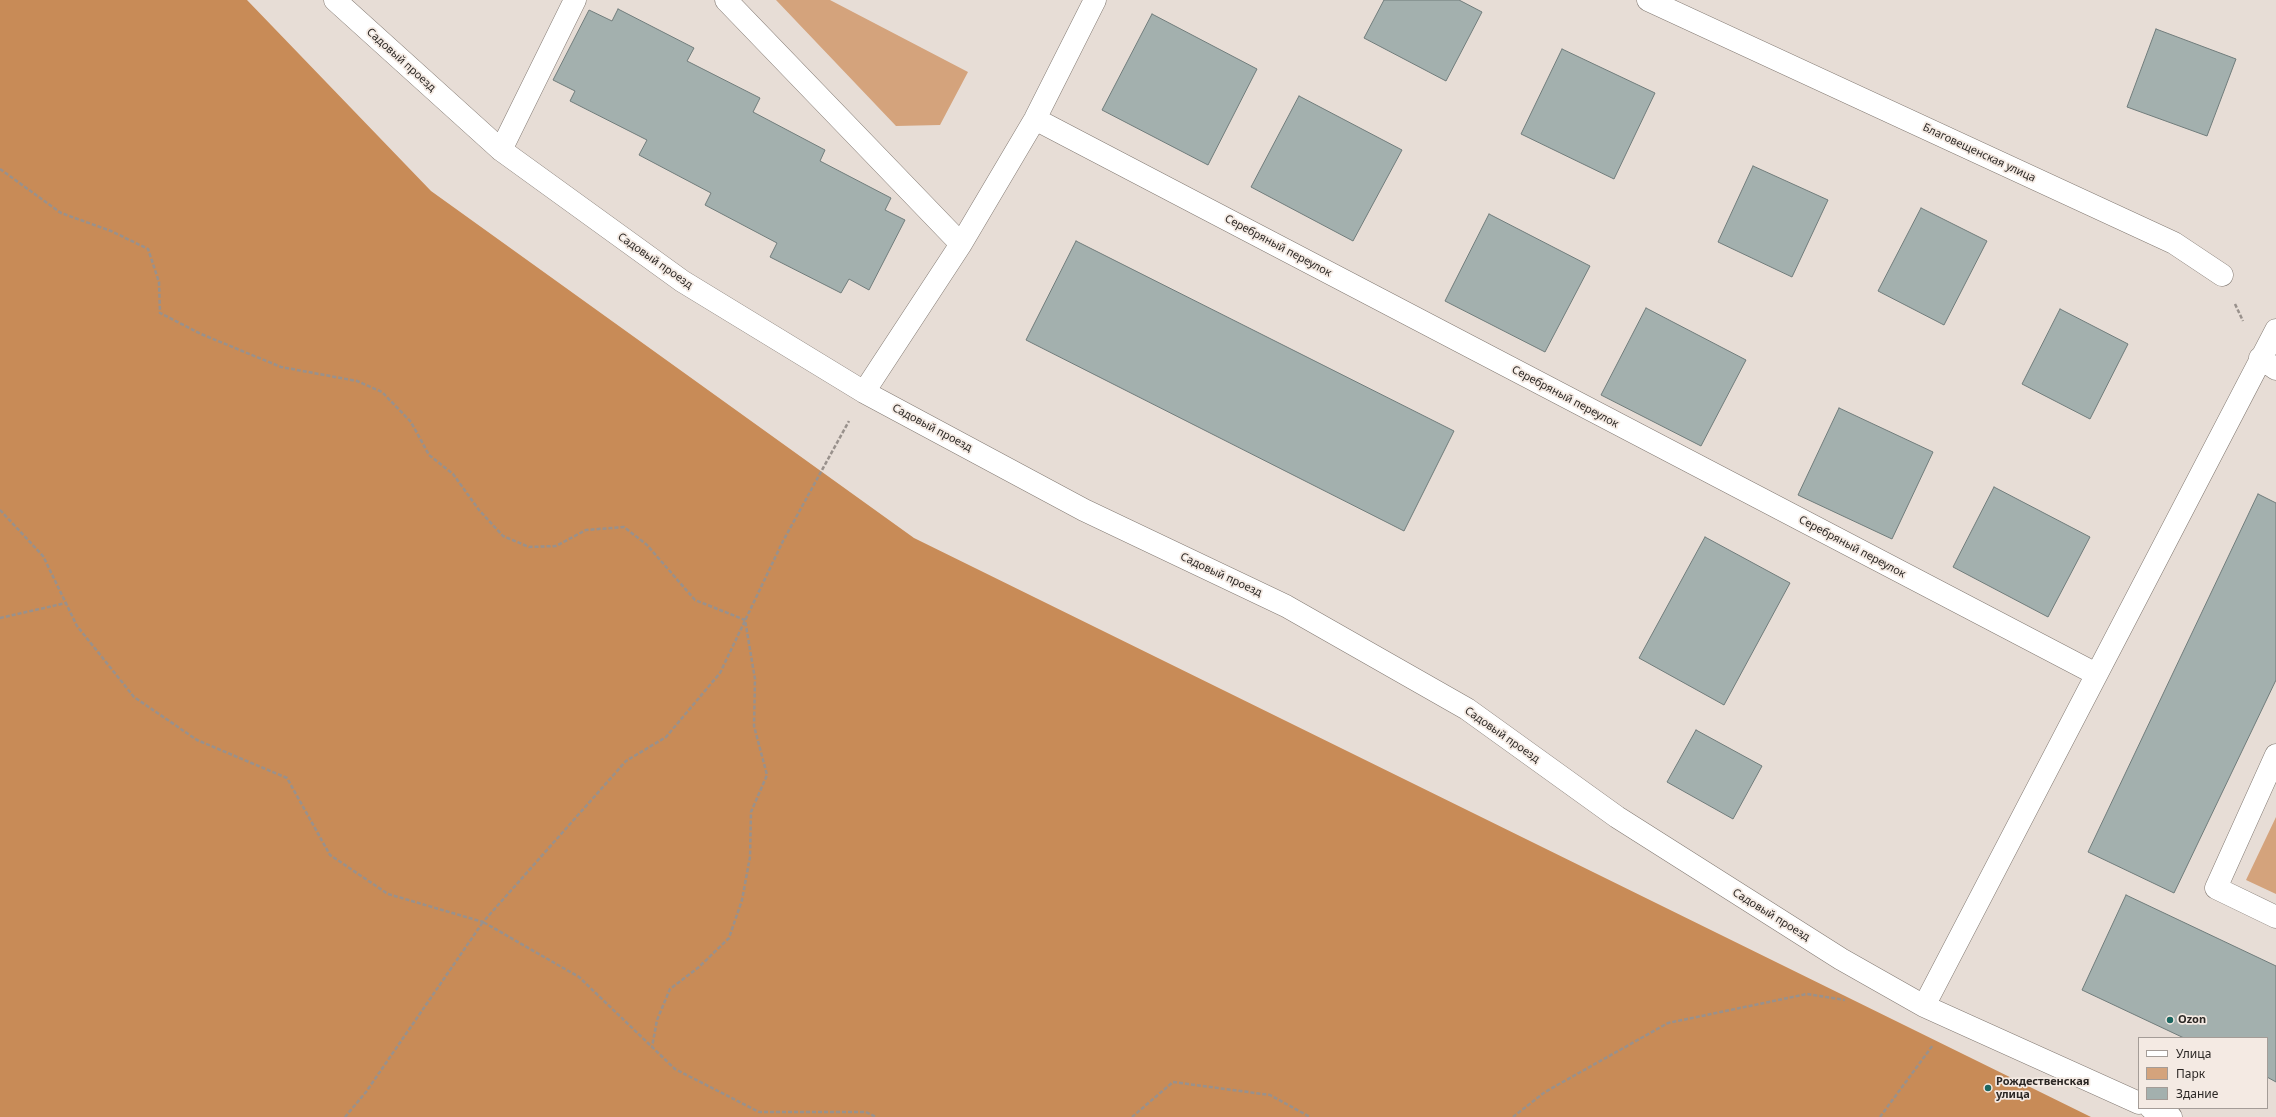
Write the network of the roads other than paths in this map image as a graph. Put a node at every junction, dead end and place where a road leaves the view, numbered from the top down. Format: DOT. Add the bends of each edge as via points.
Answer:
graph roads {
  1 [pos="335,0"];
  2 [pos="576,0"];
  3 [pos="726,0"];
  4 [pos="1096,0"];
  5 [pos="1648,0"];
  6 [pos="1035,119"];
  7 [pos="500,150"];
  8 [pos="961,244"];
  9 [pos="2222,274"];
  10 [pos="2276,330"];
  11 [pos="2268,364"];
  12 [pos="864,392"];
  13 [pos="2096,674"];
  14 [pos="2276,755"];
  15 [pos="2276,917"];
  16 [pos="1924,1006"];
  17 [pos="2138,1103"];
  18 [pos="2153,1109"];
  19 [pos="2171,1117"];
  1 -- 7 [label="street, Садовый проезд"];
  2 -- 7 [label="street"];
  3 -- 8 [label="street"];
  4 -- 6 [label="street"];
  5 -- 9 [label="street, Благовещенская улица" via="2174,243"];
  6 -- 8 [label="street"];
  6 -- 13 [label="street, Серебряный переулок"];
  7 -- 12 [label="street, Садовый проезд" via="682,281"];
  8 -- 12 [label="street"];
  10 -- 11 [label="street"];
  11 -- 13 [label="street"];
  12 -- 16 [label="street, Садовый проезд" via="1084,510 1286,606 1467,709 1617,817 1841,959"];
  13 -- 16 [label="street"];
  14 -- 15 [label="street" via="2216,888"];
  16 -- 17 [label="street, Садовый проезд"];
  18 -- 19 [label="street"];
}
